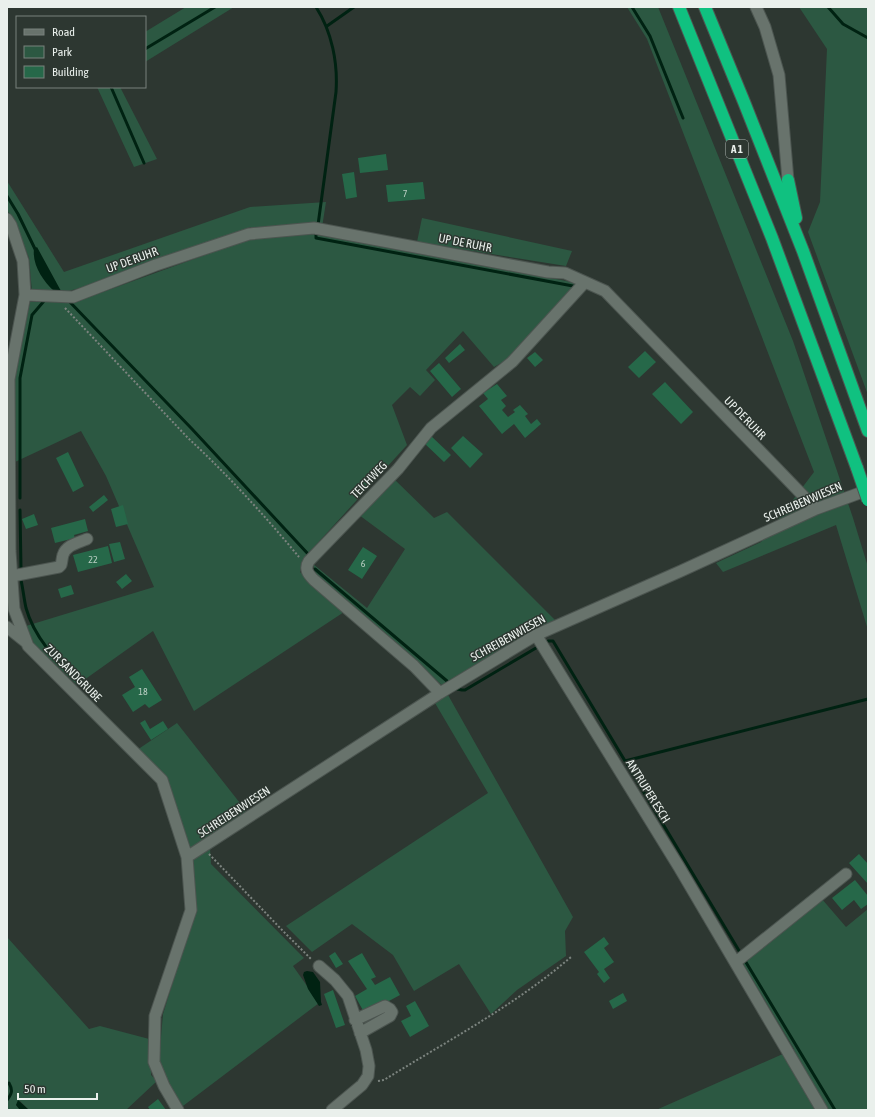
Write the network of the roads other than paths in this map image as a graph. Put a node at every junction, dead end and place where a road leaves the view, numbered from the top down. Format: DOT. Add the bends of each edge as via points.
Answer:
graph roads {
  1 [pos="679,7"];
  2 [pos="705,7"];
  3 [pos="756,7"];
  4 [pos="788,180"];
  5 [pos="7,219"];
  6 [pos="802,251"];
  7 [pos="585,282"];
  8 [pos="26,295"];
  9 [pos="868,431"];
  10 [pos="868,490"];
  11 [pos="868,500"];
  12 [pos="816,509"];
  13 [pos="87,539"];
  14 [pos="10,578"];
  15 [pos="11,616"];
  16 [pos="7,627"];
  17 [pos="536,635"];
  18 [pos="27,644"];
  19 [pos="440,693"];
  20 [pos="186,858"];
  21 [pos="846,874"];
  22 [pos="736,962"];
  23 [pos="319,966"];
  24 [pos="356,1020"];
  25 [pos="360,1033"];
  26 [pos="178,1110"];
  27 [pos="332,1110"];
  28 [pos="822,1110"];
  1 -- 11 [label="highway, A 1, bridge" via="772,238"];
  2 -- 6 [label="highway, A 1"];
  3 -- 4 [label="street" via="765,27 779,75"];
  4 -- 6 [label="highway"];
  5 -- 8 [label="street, ZUR SANDGRUBE" via="23,261"];
  6 -- 9 [label="highway, A 1"];
  7 -- 8 [label="street, UP DE RUHR" via="565,273 548,272 314,228 250,234 156,265 73,297"];
  7 -- 12 [label="street, UP DE RUHR" via="605,291"];
  7 -- 19 [label="street, TEICHWEG" via="512,362 431,428 398,469 306,565 306,570 314,580 414,666"];
  8 -- 14 [label="street, ZUR SANDGRUBE" via="9,379"];
  10 -- 12 [label="street, SCHREIBENWIESEN"];
  12 -- 17 [label="street, SCHREIBENWIESEN"];
  13 -- 14 [label="street" via="66,550 59,567"];
  14 -- 15 [label="street, ZUR SANDGRUBE" via="14,609"];
  15 -- 18 [label="street, ZUR SANDGRUBE"];
  16 -- 18 [label="street"];
  17 -- 19 [label="street, SCHREIBENWIESEN"];
  17 -- 22 [label="street, ANTRUPER ESCH"];
  18 -- 20 [label="street, ZUR SANDGRUBE" via="162,780"];
  19 -- 20 [label="street, SCHREIBENWIESEN"];
  20 -- 26 [label="street, ZUR SANDGRUBE" via="191,910 156,1016 154,1054 154,1062 164,1086"];
  21 -- 22 [label="street"];
  22 -- 28 [label="street, ANTRUPER ESCH"];
  23 -- 24 [label="street" via="348,996"];
  24 -- 25 [label="street"];
  24 -- 25 [label="street" via="385,1006 392,1012 390,1016"];
  25 -- 27 [label="street" via="366,1050 368,1076 362,1085"];
}
